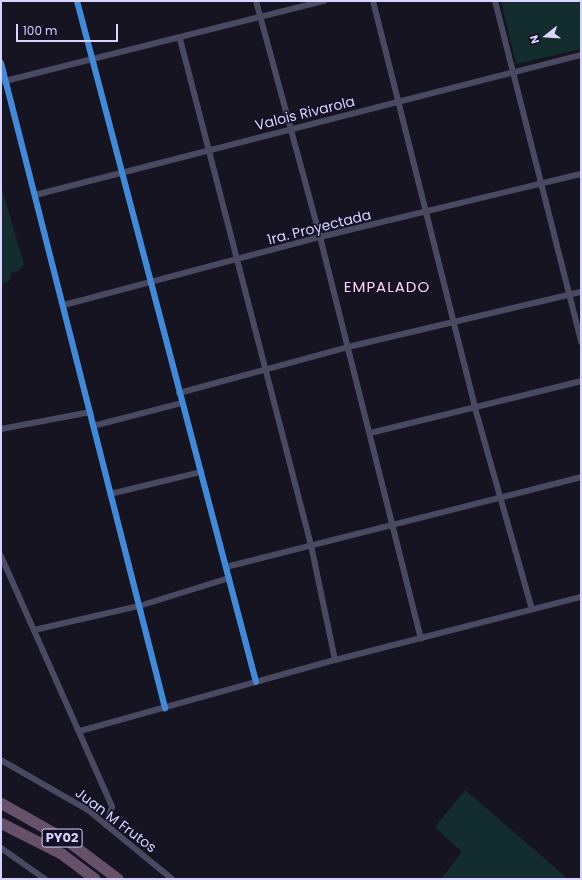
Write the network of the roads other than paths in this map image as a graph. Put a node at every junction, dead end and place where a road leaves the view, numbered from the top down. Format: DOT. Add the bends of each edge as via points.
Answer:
graph roads {
  1 [pos="77,1"];
  2 [pos="256,1"];
  3 [pos="324,1"];
  4 [pos="373,1"];
  5 [pos="495,1"];
  6 [pos="261,19"];
  7 [pos="180,39"];
  8 [pos="581,55"];
  9 [pos="91,60"];
  10 [pos="1,63"];
  11 [pos="513,72"];
  12 [pos="3,82"];
  13 [pos="397,102"];
  14 [pos="290,128"];
  15 [pos="207,150"];
  16 [pos="121,172"];
  17 [pos="581,174"];
  18 [pos="540,184"];
  19 [pos="35,195"];
  20 [pos="424,213"];
  21 [pos="320,237"];
  22 [pos="238,261"];
  23 [pos="152,284"];
  24 [pos="581,292"];
  25 [pos="568,295"];
  26 [pos="64,305"];
  27 [pos="452,322"];
  28 [pos="581,342"];
  29 [pos="348,348"];
  30 [pos="264,371"];
  31 [pos="581,381"];
  32 [pos="179,393"];
  33 [pos="182,403"];
  34 [pos="475,408"];
  35 [pos="90,412"];
  36 [pos="93,426"];
  37 [pos="1,429"];
  38 [pos="370,433"];
  39 [pos="201,472"];
  40 [pos="581,477"];
  41 [pos="110,494"];
  42 [pos="499,498"];
  43 [pos="393,525"];
  44 [pos="311,545"];
  45 [pos="1,556"];
  46 [pos="226,567"];
  47 [pos="229,578"];
  48 [pos="581,597"];
  49 [pos="139,606"];
  50 [pos="532,609"];
  51 [pos="34,630"];
  52 [pos="421,638"];
  53 [pos="334,660"];
  54 [pos="256,682"];
  55 [pos="165,708"];
  56 [pos="80,731"];
  57 [pos="1,760"];
  58 [pos="1,803"];
  59 [pos="1,823"];
  60 [pos="106,825"];
  61 [pos="1,848"];
  62 [pos="45,879"];
  63 [pos="95,879"];
  64 [pos="118,879"];
  65 [pos="172,879"];
  1 -- 9 [label="street"];
  2 -- 6 [label="street"];
  3 -- 6 [label="street"];
  4 -- 13 [label="street"];
  5 -- 11 [label="street"];
  6 -- 7 [label="street"];
  6 -- 14 [label="street"];
  7 -- 9 [label="street"];
  7 -- 15 [label="street"];
  8 -- 11 [label="street, Valois Rivarola"];
  9 -- 12 [label="street"];
  9 -- 16 [label="street"];
  10 -- 12 [label="street"];
  11 -- 13 [label="street, Valois Rivarola"];
  11 -- 18 [label="street"];
  12 -- 19 [label="street"];
  13 -- 14 [label="street, Valois Rivarola"];
  13 -- 20 [label="street"];
  14 -- 15 [label="street, Valois Rivarola"];
  14 -- 21 [label="street"];
  15 -- 16 [label="street, Valois Rivarola"];
  15 -- 22 [label="street"];
  16 -- 19 [label="street, Valois Rivarola"];
  16 -- 23 [label="street"];
  17 -- 18 [label="street, 1ra. Proyectada"];
  18 -- 20 [label="street, 1ra. Proyectada"];
  18 -- 25 [label="street"];
  19 -- 26 [label="street"];
  20 -- 21 [label="street, 1ra. Proyectada"];
  20 -- 27 [label="street"];
  21 -- 22 [label="street, 1ra. Proyectada"];
  21 -- 29 [label="street"];
  22 -- 23 [label="street, 1ra. Proyectada"];
  22 -- 30 [label="street"];
  23 -- 26 [label="street, 1ra. Proyectada"];
  23 -- 32 [label="street"];
  24 -- 25 [label="street"];
  25 -- 27 [label="street"];
  25 -- 28 [label="street"];
  26 -- 35 [label="street"];
  27 -- 29 [label="street"];
  27 -- 34 [label="street"];
  29 -- 30 [label="street"];
  29 -- 38 [label="street"];
  30 -- 32 [label="street"];
  30 -- 44 [label="street"];
  31 -- 34 [label="street"];
  32 -- 33 [label="street"];
  33 -- 36 [label="street"];
  33 -- 39 [label="street"];
  34 -- 38 [label="street"];
  34 -- 42 [label="street"];
  35 -- 36 [label="street"];
  35 -- 37 [label="street"];
  36 -- 41 [label="street"];
  38 -- 43 [label="street"];
  39 -- 41 [label="street"];
  39 -- 46 [label="street"];
  40 -- 42 [label="street"];
  41 -- 49 [label="street"];
  42 -- 43 [label="street"];
  42 -- 50 [label="street"];
  43 -- 44 [label="street"];
  43 -- 52 [label="street"];
  44 -- 46 [label="street"];
  44 -- 53 [label="street"];
  45 -- 51 [label="street"];
  46 -- 47 [label="street"];
  47 -- 49 [label="street"];
  47 -- 54 [label="street"];
  48 -- 50 [label="street"];
  49 -- 51 [label="street"];
  49 -- 55 [label="street"];
  50 -- 52 [label="street"];
  51 -- 56 [label="street"];
  52 -- 53 [label="street"];
  53 -- 54 [label="street"];
  54 -- 55 [label="street"];
  55 -- 56 [label="street"];
  56 -- 60 [label="street" via="112,807"];
  57 -- 60 [label="street, Juan M Frutos" via="88,810"];
  58 -- 64 [label="highway, PY02" via="65,839"];
  59 -- 63 [label="highway, PY02" via="62,854"];
  60 -- 65 [label="street, Juan M Frutos"];
  61 -- 62 [label="street"];
}
